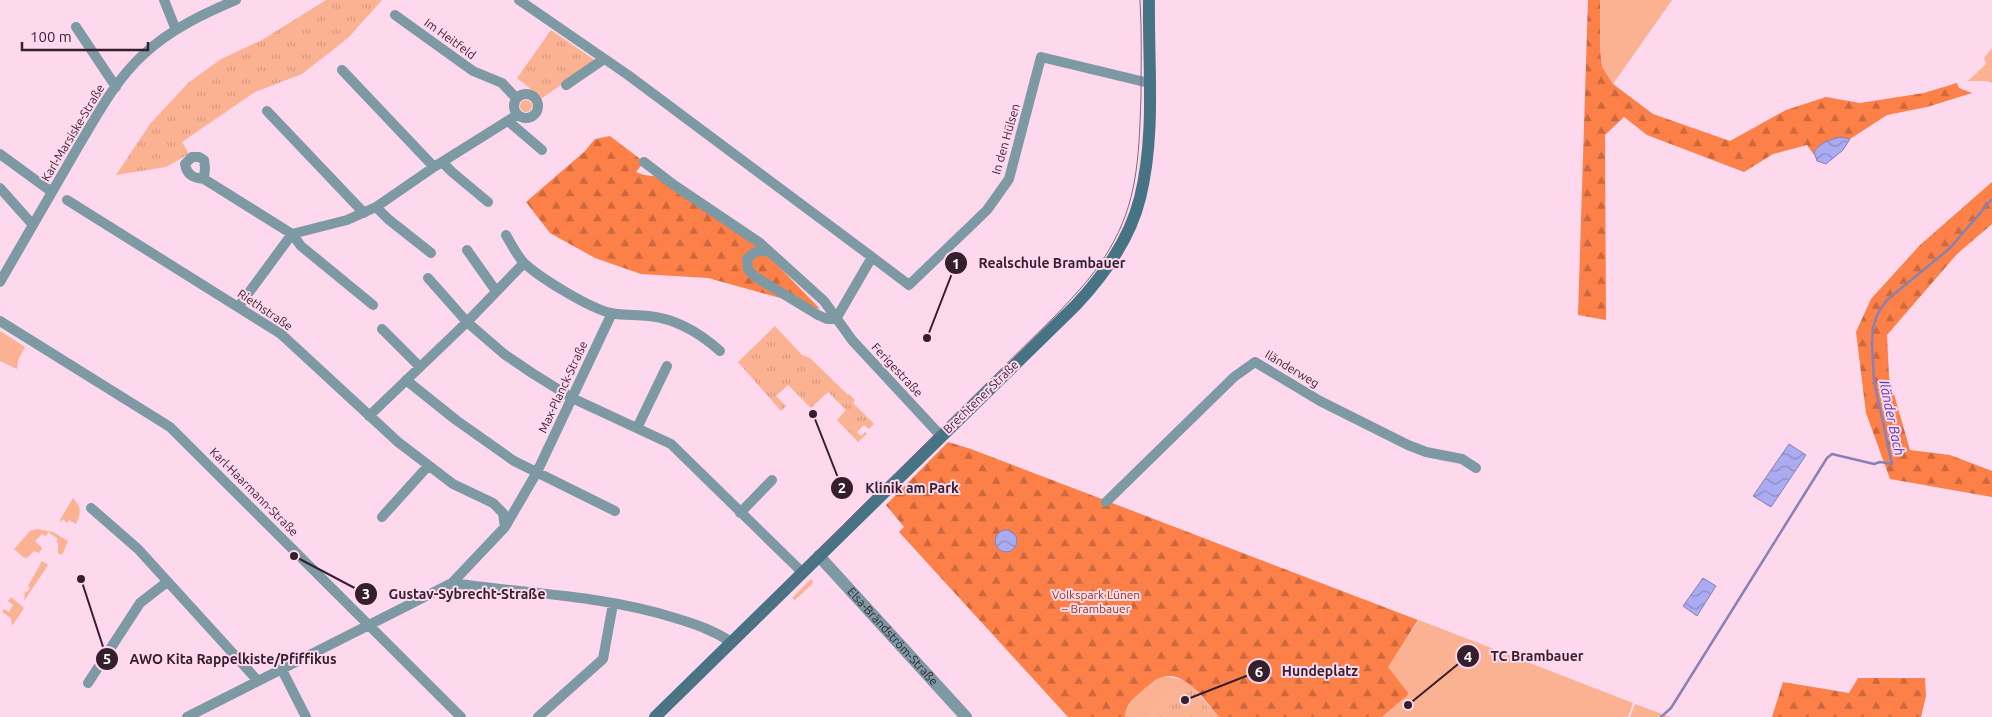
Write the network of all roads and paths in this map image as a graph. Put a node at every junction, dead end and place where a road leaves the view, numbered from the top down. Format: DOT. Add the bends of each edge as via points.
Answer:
graph roads {
  1 [pos="236,0"];
  2 [pos="519,0"];
  3 [pos="1149,0"];
  4 [pos="163,1"];
  5 [pos="395,15"];
  6 [pos="76,27"];
  7 [pos="176,30"];
  8 [pos="604,59"];
  9 [pos="342,70"];
  10 [pos="1149,83"];
  11 [pos="566,85"];
  12 [pos="116,87"];
  13 [pos="516,98"];
  14 [pos="267,111"];
  15 [pos="513,118"];
  16 [pos="542,150"];
  17 [pos="0,154"];
  18 [pos="644,162"];
  19 [pos="438,164"];
  20 [pos="204,179"];
  21 [pos="0,188"];
  22 [pos="52,192"];
  23 [pos="67,200"];
  24 [pos="488,202"];
  25 [pos="376,207"];
  26 [pos="364,213"];
  27 [pos="33,225"];
  28 [pos="292,234"];
  29 [pos="506,235"];
  30 [pos="467,250"];
  31 [pos="769,252"];
  32 [pos="431,253"];
  33 [pos="872,257"];
  34 [pos="524,263"];
  35 [pos="428,278"];
  36 [pos="0,282"];
  37 [pos="496,291"];
  38 [pos="373,305"];
  39 [pos="239,306"];
  40 [pos="612,313"];
  41 [pos="836,319"];
  42 [pos="0,321"];
  43 [pos="467,322"];
  44 [pos="382,329"];
  45 [pos="720,351"];
  46 [pos="667,366"];
  47 [pos="420,367"];
  48 [pos="406,380"];
  49 [pos="572,398"];
  50 [pos="369,416"];
  51 [pos="637,428"];
  52 [pos="942,436"];
  53 [pos="428,466"];
  54 [pos="1476,468"];
  55 [pos="537,472"];
  56 [pos="772,480"];
  57 [pos="1106,502"];
  58 [pos="91,508"];
  59 [pos="615,511"];
  60 [pos="740,513"];
  61 [pos="382,517"];
  62 [pos="504,527"];
  63 [pos="819,556"];
  64 [pos="802,572"];
  65 [pos="167,582"];
  66 [pos="452,582"];
  67 [pos="613,604"];
  68 [pos="370,625"];
  69 [pos="731,642"];
  70 [pos="281,668"];
  71 [pos="258,681"];
  72 [pos="88,683"];
  73 [pos="187,717"];
  74 [pos="306,717"];
  75 [pos="460,717"];
  76 [pos="538,717"];
  77 [pos="655,717"];
  78 [pos="966,717"];
  1 -- 7 [label="street, Karl-Marsiske-Straße"];
  2 -- 8 [label="street, In den Hülsen"];
  3 -- 10 [label="main road, Brechtener Straße"];
  4 -- 7 [label="street"];
  5 -- 13 [label="street, Im Heitfeld" via="473,71 502,84"];
  6 -- 12 [label="street, Karl-Marsiske-Straße"];
  7 -- 12 [label="street, Karl-Marsiske-Straße" via="144,54"];
  8 -- 11 [label="street"];
  8 -- 33 [label="street, In den Hülsen"];
  9 -- 19 [label="street"];
  10 -- 33 [label="street, In den Hülsen" via="1041,57 1009,179 987,210 909,285"];
  10 -- 52 [label="main road, Brechtener Straße" via="1148,142 1143,183 1136,210 1118,250 1084,296"];
  12 -- 22 [label="street, Karl-Marsiske-Straße"];
  13 -- 15 [label="street"];
  13 -- 15 [label="street" via="523,94 531,95 538,106 532,117"];
  14 -- 26 [label="street"];
  15 -- 16 [label="street"];
  15 -- 19 [label="street"];
  17 -- 22 [label="street"];
  18 -- 31 [label="street, Ferigestraße"];
  19 -- 24 [label="street"];
  19 -- 25 [label="street"];
  20 -- 28 [label="street"];
  21 -- 27 [label="street"];
  22 -- 27 [label="street"];
  23 -- 39 [label="street, Riethstraße"];
  25 -- 26 [label="street"];
  25 -- 32 [label="street"];
  26 -- 28 [label="street"];
  27 -- 36 [label="street"];
  28 -- 38 [label="street" via="301,246"];
  28 -- 39 [label="street"];
  29 -- 34 [label="street"];
  30 -- 37 [label="street"];
  31 -- 41 [label="street, Ferigestraße" via="824,301"];
  31 -- 41 [label="street" via="753,253 747,259 748,270 797,303 827,319"];
  33 -- 41 [label="street"];
  34 -- 37 [label="street"];
  34 -- 40 [label="street" via="557,286"];
  35 -- 43 [label="street"];
  37 -- 43 [label="street"];
  39 -- 50 [label="street, Riethstraße" via="281,334"];
  40 -- 45 [label="street" via="652,316 687,326"];
  40 -- 49 [label="street, Max-Planck-Straße"];
  41 -- 52 [label="street, Ferigestraße"];
  42 -- 68 [label="street, Karl-Haarmann-Straße" via="170,426"];
  43 -- 47 [label="street"];
  43 -- 49 [label="street" via="504,354"];
  44 -- 47 [label="street"];
  46 -- 51 [label="street"];
  47 -- 48 [label="street"];
  48 -- 50 [label="street"];
  48 -- 55 [label="street" via="507,456"];
  49 -- 51 [label="street"];
  49 -- 55 [label="street, Max-Planck-Straße"];
  50 -- 53 [label="street, Riethstraße"];
  51 -- 60 [label="street" via="671,444"];
  52 -- 63 [label="main road, Brechtener Straße"];
  53 -- 61 [label="street"];
  53 -- 62 [label="street, Riethstraße" via="453,484 493,503 503,513"];
  54 -- 57 [label="street, Iländerweg" via="1462,459 1408,445 1320,401 1254,362 1234,376"];
  55 -- 59 [label="street"];
  55 -- 62 [label="street, Max-Planck-Straße"];
  56 -- 60 [label="street"];
  58 -- 65 [label="street" via="138,549"];
  60 -- 64 [label="street"];
  62 -- 66 [label="street, Max-Planck-Straße"];
  63 -- 64 [label="main road, Brechtener Straße"];
  63 -- 78 [label="street, Elsa-Brändström-Straße"];
  64 -- 69 [label="main road, Brechtener Straße"];
  65 -- 71 [label="street"];
  65 -- 72 [label="street" via="140,603"];
  66 -- 67 [label="street" via="544,592"];
  66 -- 68 [label="street, Max-Planck-Straße"];
  67 -- 69 [label="street" via="650,610 715,631"];
  67 -- 76 [label="street" via="604,659"];
  68 -- 70 [label="street, Max-Planck-Straße"];
  68 -- 75 [label="street, Karl-Haarmann-Straße"];
  69 -- 77 [label="main road, Brechtener Straße"];
  70 -- 71 [label="street, Max-Planck-Straße"];
  70 -- 74 [label="street"];
  71 -- 73 [label="street, Max-Planck-Straße"];
}
